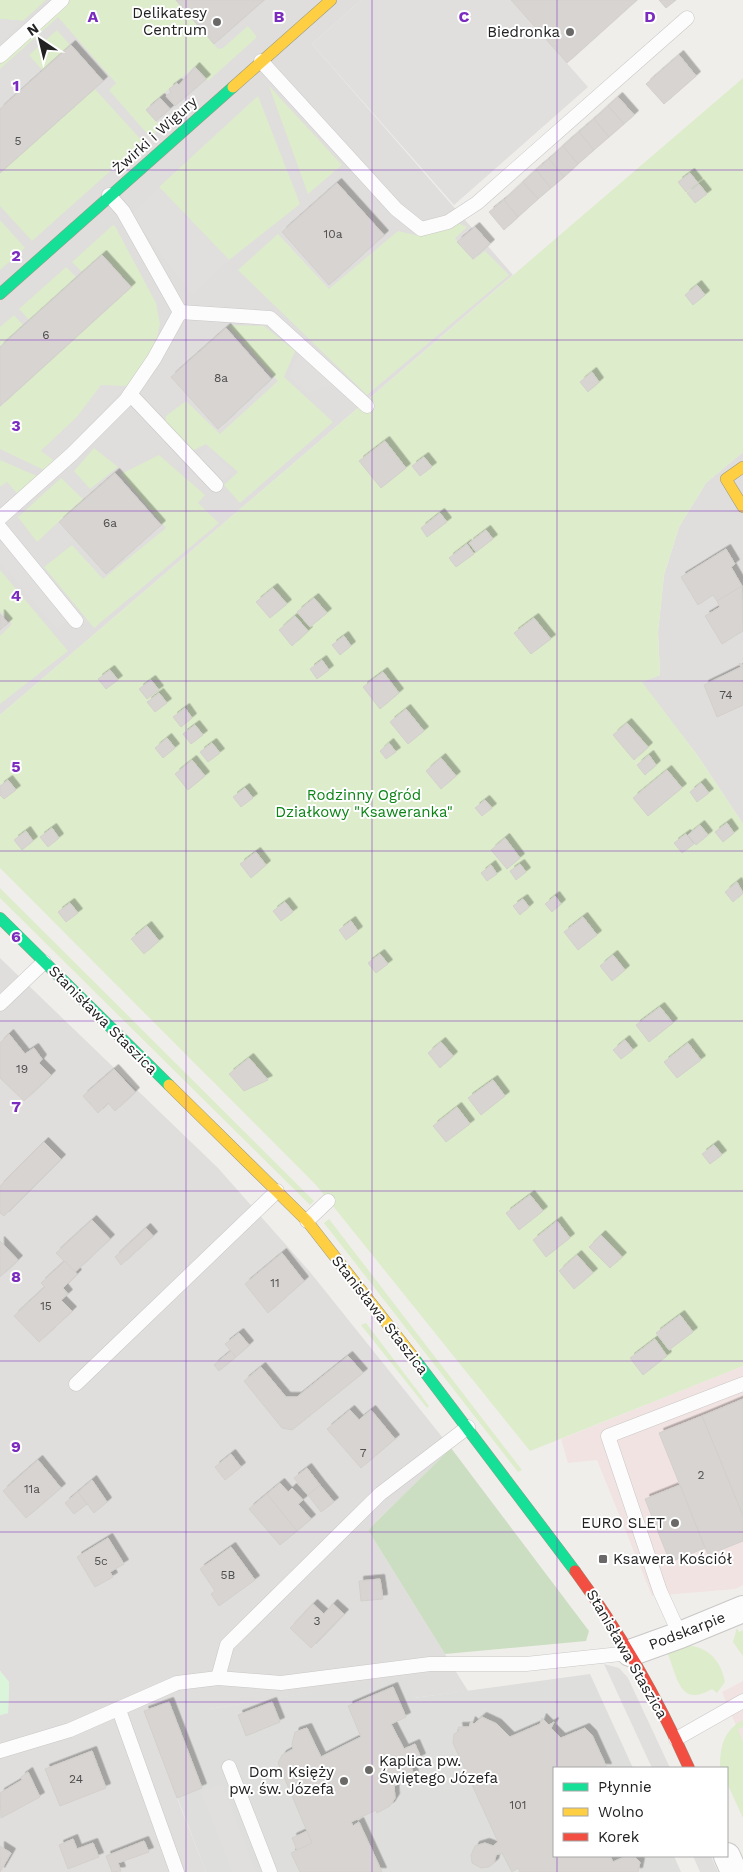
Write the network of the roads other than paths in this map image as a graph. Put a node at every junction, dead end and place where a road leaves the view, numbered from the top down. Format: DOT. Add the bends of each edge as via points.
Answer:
graph roads {
  1 [pos="62,0"];
  2 [pos="323,2"];
  3 [pos="687,18"];
  4 [pos="0,56"];
  5 [pos="261,61"];
  6 [pos="110,195"];
  7 [pos="0,294"];
  8 [pos="180,312"];
  9 [pos="130,394"];
  10 [pos="367,406"];
  11 [pos="743,468"];
  12 [pos="216,485"];
  13 [pos="743,508"];
  14 [pos="0,518"];
  15 [pos="0,528"];
  16 [pos="76,621"];
  17 [pos="0,918"];
  18 [pos="44,962"];
  19 [pos="0,1004"];
  20 [pos="277,1191"];
  21 [pos="328,1201"];
  22 [pos="307,1222"];
  23 [pos="76,1384"];
  24 [pos="743,1384"];
  25 [pos="468,1427"];
  26 [pos="743,1609"];
  27 [pos="680,1635"];
  28 [pos="630,1653"];
  29 [pos="218,1678"];
  30 [pos="743,1701"];
  31 [pos="119,1710"];
  32 [pos="676,1739"];
  33 [pos="0,1750"];
  34 [pos="230,1767"];
  35 [pos="689,1767"];
  36 [pos="727,1857"];
  37 [pos="177,1872"];
  38 [pos="270,1872"];
  39 [pos="734,1872"];
  1 -- 4 [label="lane"];
  2 -- 5 [label="street, Żwirki i Wigury"];
  3 -- 5 [label="lane" via="477,203 448,222 421,229 396,209"];
  5 -- 6 [label="street, Żwirki i Wigury"];
  6 -- 7 [label="street, Żwirki i Wigury"];
  6 -- 8 [label="lane" via="123,211"];
  8 -- 9 [label="lane"];
  8 -- 10 [label="lane" via="270,318"];
  9 -- 12 [label="lane"];
  9 -- 14 [label="lane" via="72,454"];
  11 -- 13 [label="street" via="726,479"];
  15 -- 16 [label="lane"];
  17 -- 18 [label="street, Stanisława Staszica"];
  18 -- 19 [label="lane"];
  18 -- 20 [label="street, Stanisława Staszica"];
  20 -- 22 [label="street, Stanisława Staszica"];
  20 -- 23 [label="lane"];
  21 -- 22 [label="lane"];
  22 -- 25 [label="street, Stanisława Staszica"];
  24 -- 27 [label="lane" via="608,1436 660,1592"];
  25 -- 28 [label="street, Stanisława Staszica" via="575,1569"];
  25 -- 29 [label="lane" via="380,1494 227,1645"];
  26 -- 27 [label="street, Podskarpie"];
  27 -- 28 [label="street, Podskarpie"];
  28 -- 29 [label="lane" via="526,1664 430,1664 281,1683"];
  28 -- 32 [label="street, Stanisława Staszica"];
  29 -- 31 [label="lane" via="177,1683"];
  30 -- 32 [label="lane"];
  31 -- 33 [label="lane" via="70,1730"];
  31 -- 37 [label="lane"];
  32 -- 35 [label="street, Stanisława Staszica"];
  34 -- 38 [label="lane"];
  36 -- 39 [label="street"];
}
